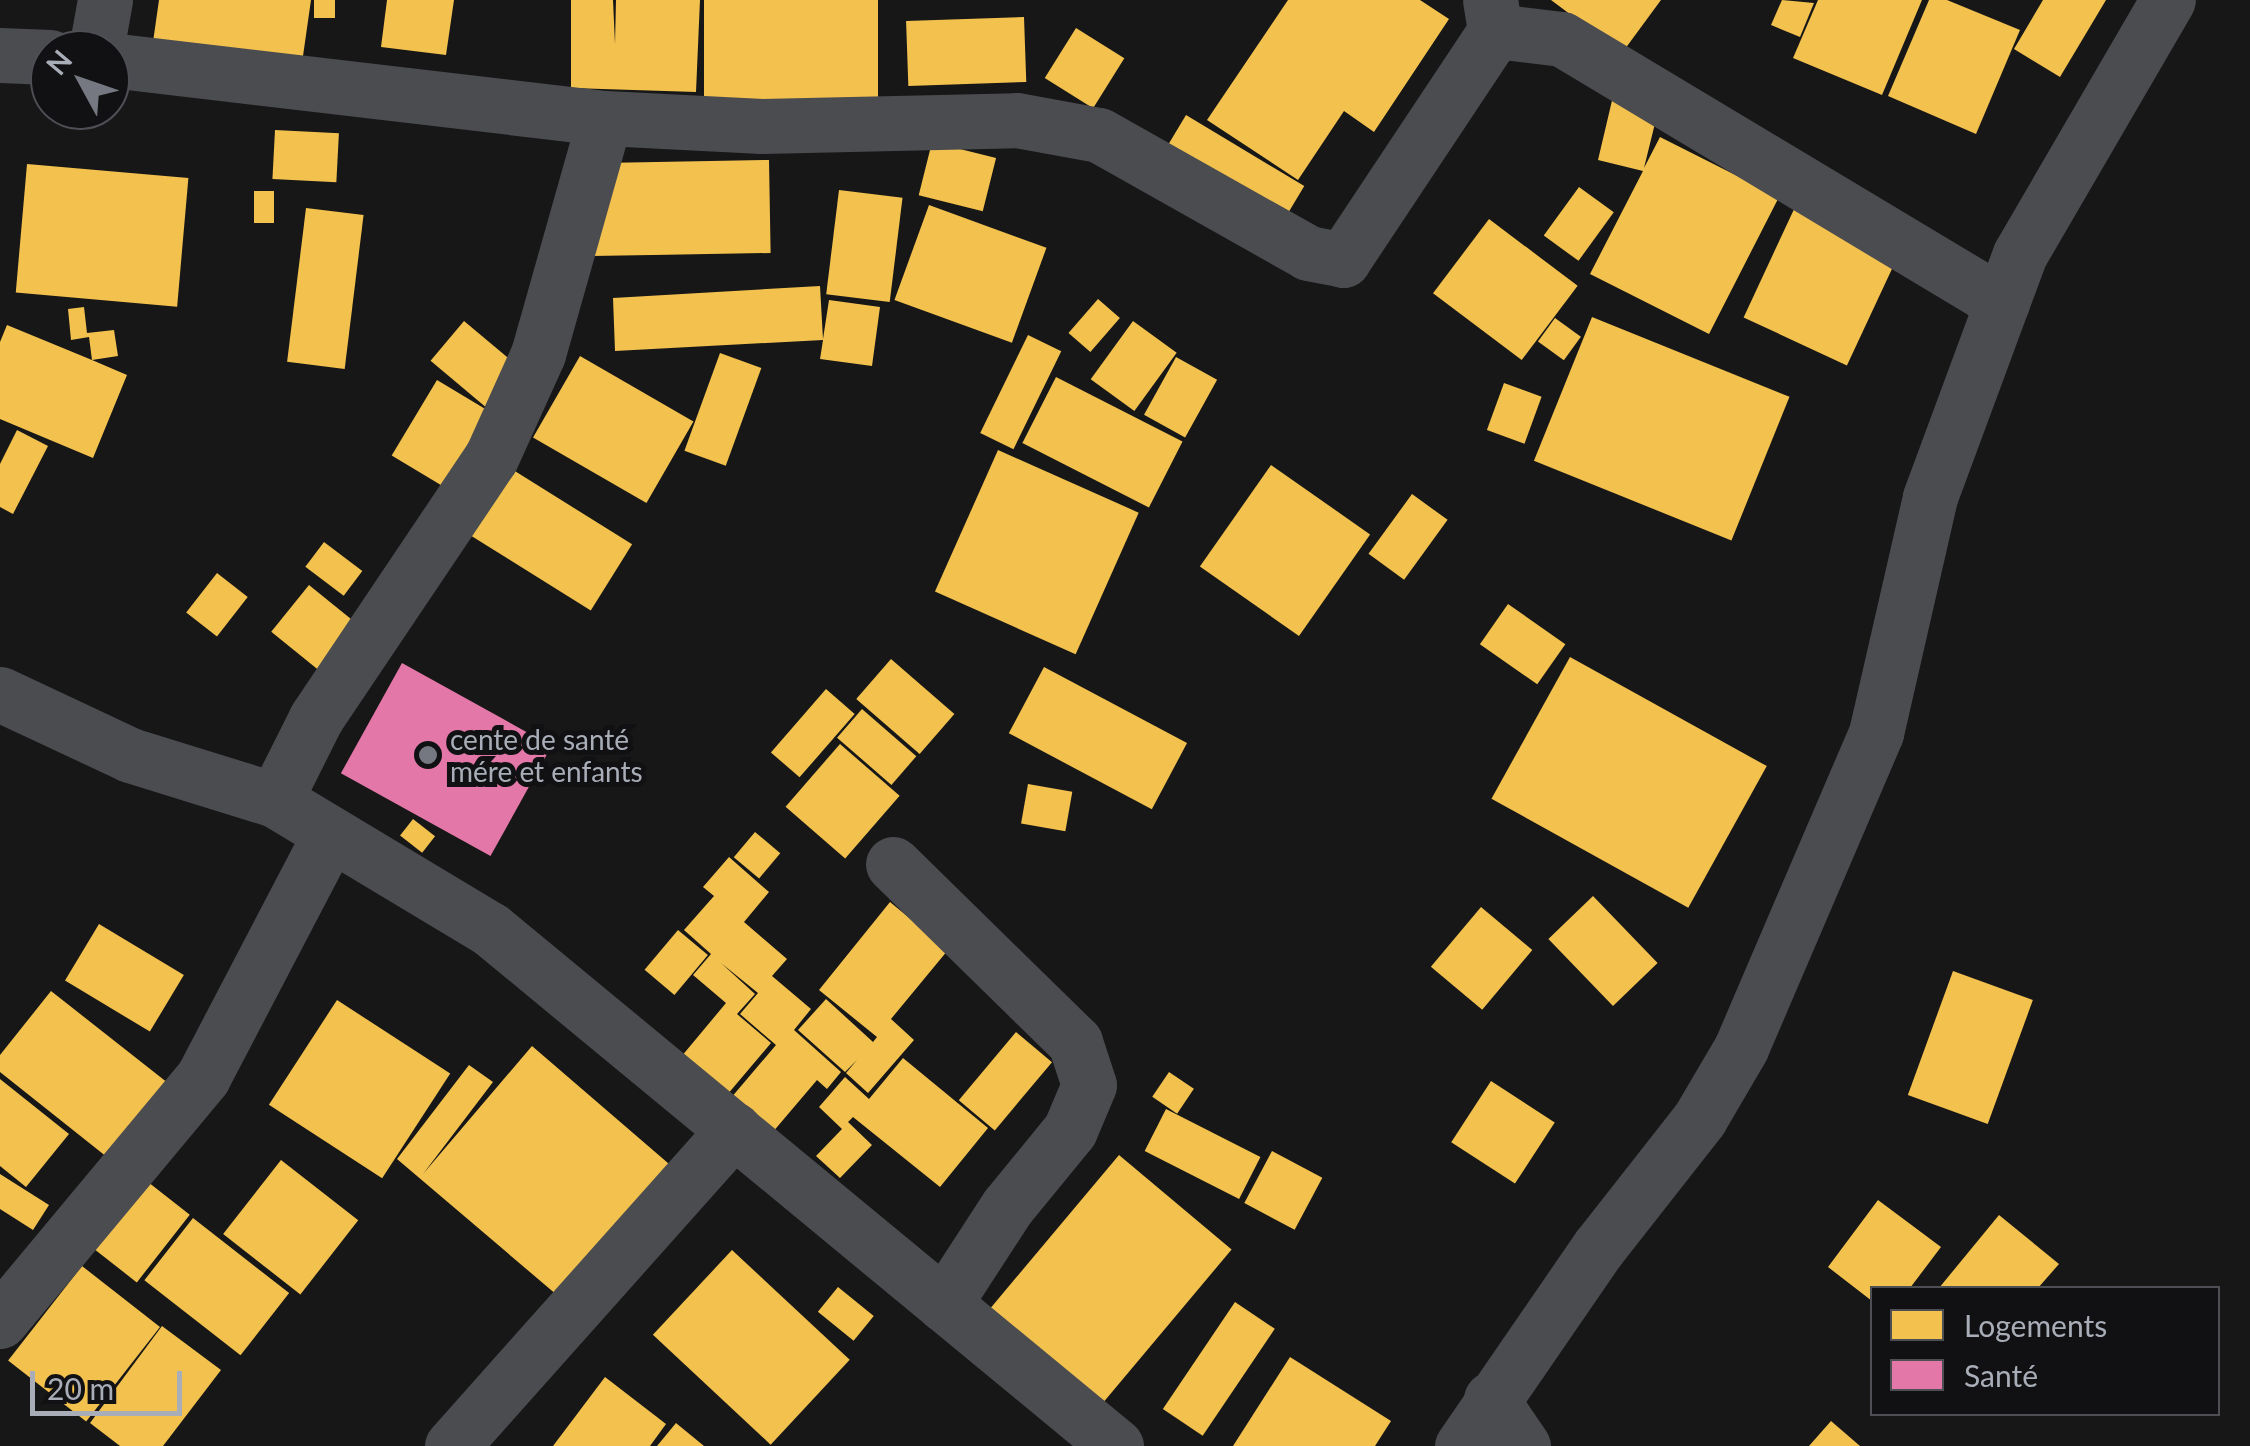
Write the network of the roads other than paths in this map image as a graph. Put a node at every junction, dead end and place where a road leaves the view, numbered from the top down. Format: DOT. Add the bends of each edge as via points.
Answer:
graph roads {
  1 [pos="104,0"];
  2 [pos="2168,0"];
  3 [pos="1492,16"];
  4 [pos="99,30"];
  5 [pos="0,54"];
  6 [pos="30,56"];
  7 [pos="130,62"];
  8 [pos="605,118"];
  9 [pos="2002,303"];
  10 [pos="0,694"];
  11 [pos="274,800"];
  12 [pos="330,834"];
  13 [pos="893,864"];
  14 [pos="734,1128"];
  15 [pos="944,1304"];
  16 [pos="0,1320"];
  17 [pos="1490,1399"];
  18 [pos="1101,1442"];
  19 [pos="452,1446"];
  20 [pos="1462,1446"];
  21 [pos="1523,1446"];
  1 -- 4 [label="street"];
  2 -- 9 [label="street" via="2020,254"];
  3 -- 8 [label="street" via="1344,260 1308,253 1082,132 1017,120 762,126"];
  3 -- 9 [label="street" via="1562,38"];
  5 -- 6 [label="street"];
  7 -- 8 [label="street"];
  8 -- 11 [label="street" via="538,354 492,458 316,718"];
  9 -- 17 [label="street" via="1930,497 1876,733 1741,1048 1700,1118"];
  10 -- 11 [label="street" via="130,755"];
  11 -- 12 [label="street"];
  12 -- 14 [label="street" via="490,929"];
  12 -- 16 [label="street" via="204,1076"];
  13 -- 15 [label="street" via="1074,1042 1089,1085 1070,1130 1007,1207"];
  14 -- 15 [label="street"];
  14 -- 19 [label="street"];
  15 -- 18 [label="street"];
  17 -- 20 [label="street"];
  17 -- 21 [label="street"];
}
